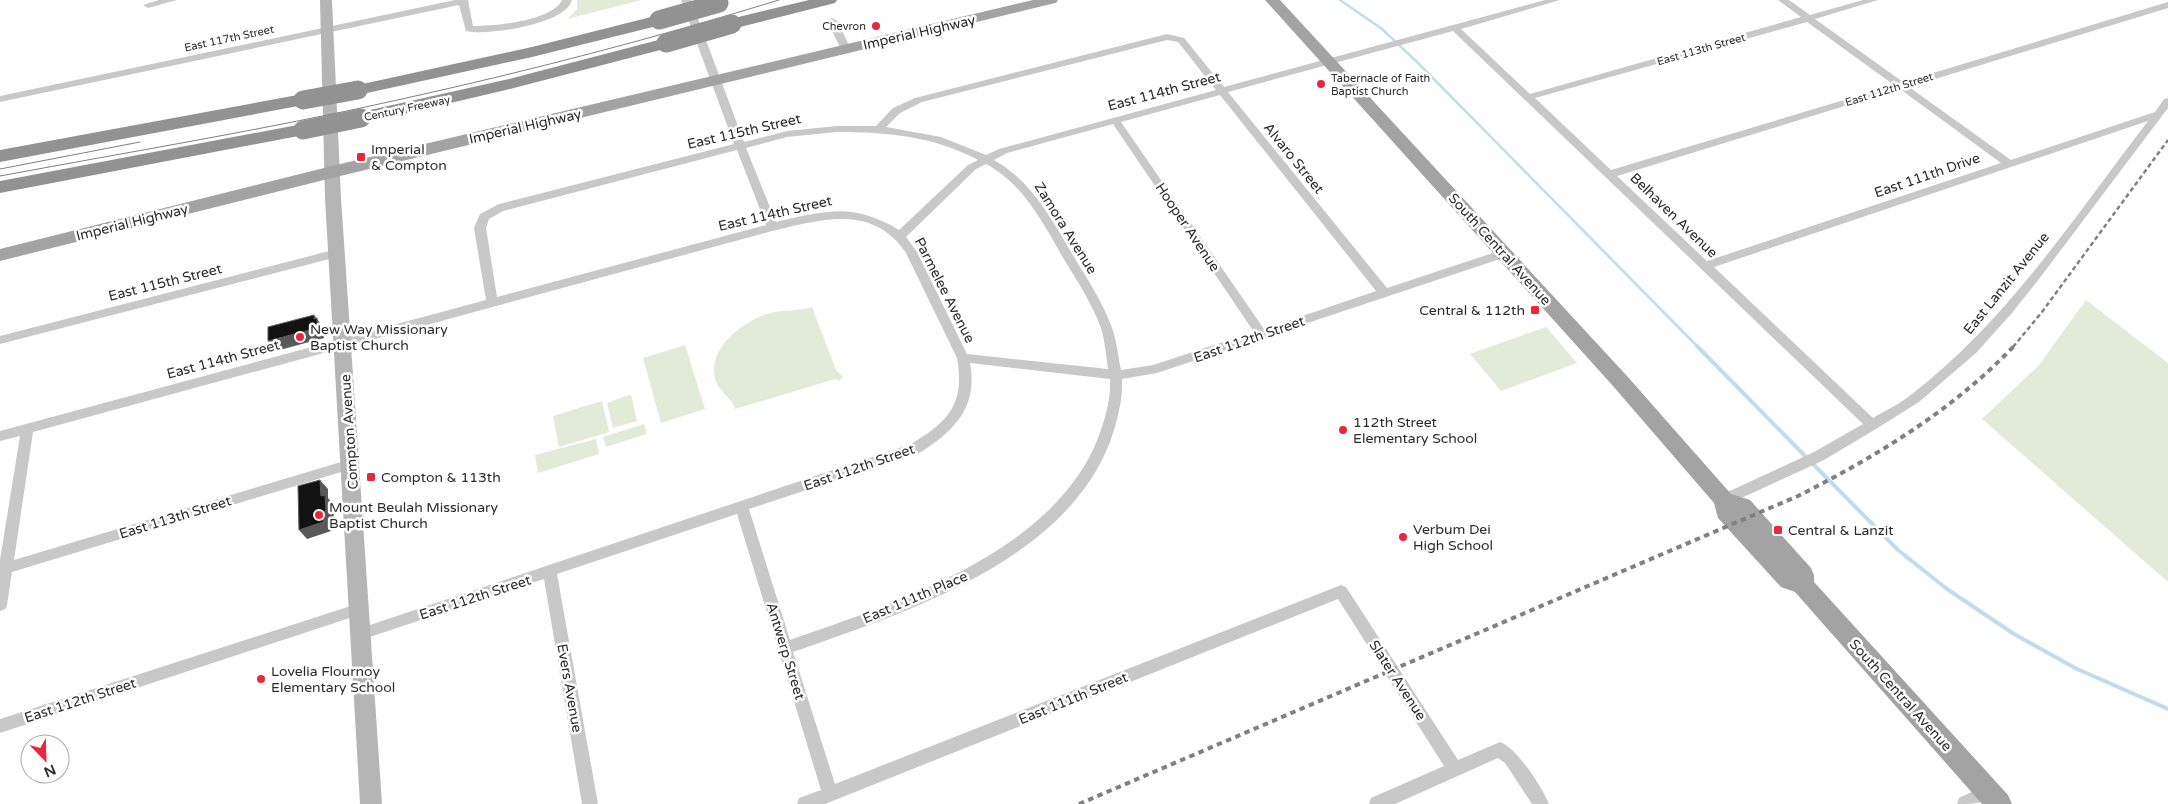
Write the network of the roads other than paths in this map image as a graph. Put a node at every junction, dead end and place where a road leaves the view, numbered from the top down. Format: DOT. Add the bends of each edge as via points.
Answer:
graph roads {
  1 [pos="172,0"];
  2 [pos="326,0"];
  3 [pos="686,0"];
  4 [pos="807,0"];
  5 [pos="829,0"];
  6 [pos="1051,0"];
  7 [pos="1272,0"];
  8 [pos="1555,0"];
  9 [pos="1783,0"];
  10 [pos="1873,0"];
  11 [pos="463,1"];
  12 [pos="725,2"];
  13 [pos="1030,2"];
  14 [pos="1541,2"];
  15 [pos="565,4"];
  16 [pos="148,5"];
  17 [pos="2168,5"];
  18 [pos="1808,18"];
  19 [pos="832,21"];
  20 [pos="732,24"];
  21 [pos="1454,27"];
  22 [pos="327,30"];
  23 [pos="846,49"];
  24 [pos="1330,62"];
  25 [pos="715,81"];
  26 [pos="1900,86"];
  27 [pos="1222,91"];
  28 [pos="1529,97"];
  29 [pos="0,99"];
  30 [pos="2168,101"];
  31 [pos="2158,114"];
  32 [pos="1115,120"];
  33 [pos="879,129"];
  34 [pos="127,133"];
  35 [pos="740,146"];
  36 [pos="0,150"];
  37 [pos="0,156"];
  38 [pos="984,159"];
  39 [pos="2008,163"];
  40 [pos="332,172"];
  41 [pos="1610,174"];
  42 [pos="0,187"];
  43 [pos="772,227"];
  44 [pos="900,236"];
  45 [pos="1505,253"];
  46 [pos="337,254"];
  47 [pos="0,255"];
  48 [pos="1705,266"];
  49 [pos="1386,294"];
  50 [pos="492,302"];
  51 [pos="1262,335"];
  52 [pos="0,340"];
  53 [pos="342,342"];
  54 [pos="963,358"];
  55 [pos="1116,375"];
  56 [pos="1872,425"];
  57 [pos="27,429"];
  58 [pos="0,436"];
  59 [pos="351,464"];
  60 [pos="1724,500"];
  61 [pos="742,508"];
  62 [pos="3,569"];
  63 [pos="550,572"];
  64 [pos="1341,591"];
  65 [pos="0,605"];
  66 [pos="360,609"];
  67 [pos="361,634"];
  68 [pos="785,648"];
  69 [pos="0,726"];
  70 [pos="1455,769"];
  71 [pos="830,794"];
  72 [pos="1993,798"];
  73 [pos="372,804"];
  74 [pos="590,804"];
  75 [pos="805,804"];
  76 [pos="1377,804"];
  77 [pos="1541,804"];
  78 [pos="1965,804"];
  1 -- 16 [label="street"];
  2 -- 22 [label="main road, Compton Avenue"];
  3 -- 25 [label="street"];
  4 -- 20 [label="highway, Century Freeway"];
  5 -- 20 [label="highway"];
  6 -- 13 [label="main road, Imperial Highway"];
  7 -- 24 [label="main road, South Central Avenue"];
  8 -- 14 [label="street, East 114th Street"];
  9 -- 18 [label="street"];
  10 -- 18 [label="street, East 113th Street"];
  11 -- 15 [label="street" via="469,29 484,30 548,17"];
  11 -- 22 [label="street, East 117th Street"];
  12 -- 34 [label="highway, bridge" via="542,50 358,90"];
  13 -- 23 [label="main road, Imperial Highway"];
  14 -- 21 [label="street, East 114th Street"];
  17 -- 26 [label="street, East 112th Street"];
  18 -- 26 [label="street"];
  18 -- 28 [label="street, East 113th Street"];
  19 -- 23 [label="street"];
  20 -- 42 [label="highway, Century Freeway, bridge" via="519,82 361,118"];
  21 -- 24 [label="street, East 114th Street"];
  21 -- 28 [label="street, Belhaven Avenue"];
  22 -- 29 [label="street, East 117th Street"];
  22 -- 40 [label="main road, Compton Avenue"];
  23 -- 25 [label="main road, Imperial Highway"];
  24 -- 27 [label="street, East 114th Street"];
  24 -- 45 [label="main road, South Central Avenue"];
  25 -- 35 [label="street"];
  25 -- 40 [label="main road, Imperial Highway"];
  26 -- 39 [label="street"];
  26 -- 41 [label="street, East 112th Street"];
  27 -- 32 [label="street, East 114th Street"];
  27 -- 33 [label="street, Alvaro Street" via="1181,40 1167,37 919,100 894,111"];
  27 -- 49 [label="street, Alvaro Street"];
  28 -- 41 [label="street, Belhaven Avenue"];
  30 -- 31 [label="street, East Lanzit Avenue"];
  31 -- 39 [label="street, East 111th Drive"];
  31 -- 56 [label="street, East Lanzit Avenue" via="2038,272 1972,350 1915,399"];
  32 -- 38 [label="street, East 114th Street"];
  32 -- 51 [label="street, Hooper Avenue"];
  33 -- 35 [label="street, East 115th Street" via="812,131"];
  33 -- 38 [label="street, Zamora Avenue" via="920,134"];
  34 -- 36 [label="highway"];
  34 -- 37 [label="highway"];
  35 -- 43 [label="street"];
  35 -- 50 [label="street, East 115th Street" via="490,212 480,228"];
  38 -- 44 [label="street, East 114th Street"];
  38 -- 55 [label="street, Zamora Avenue" via="1023,187 1046,220 1104,322"];
  39 -- 48 [label="street, East 111th Drive"];
  40 -- 46 [label="main road, Compton Avenue"];
  40 -- 47 [label="main road, Imperial Highway"];
  41 -- 48 [label="street, Belhaven Avenue"];
  43 -- 44 [label="street, East 114th Street" via="839,212 881,223"];
  43 -- 50 [label="street, East 114th Street"];
  44 -- 54 [label="street, Parmelee Avenue"];
  45 -- 49 [label="street, East 112th Street"];
  45 -- 60 [label="main road, South Central Avenue"];
  46 -- 52 [label="street, East 115th Street"];
  46 -- 53 [label="main road, Compton Avenue"];
  48 -- 56 [label="street, Belhaven Avenue"];
  49 -- 51 [label="street, East 112th Street"];
  50 -- 53 [label="street, East 114th Street"];
  51 -- 55 [label="street, East 112th Street" via="1153,370"];
  53 -- 57 [label="street, East 114th Street"];
  53 -- 59 [label="main road, Compton Avenue"];
  54 -- 55 [label="street, East 112th Street"];
  54 -- 61 [label="street, East 112th Street" via="967,384 965,397 958,412 936,436 895,456"];
  55 -- 68 [label="street, East 111th Place" via="1113,420 1102,449 1076,491 1029,534 948,586"];
  56 -- 60 [label="street, East Lanzit Avenue" via="1819,456"];
  57 -- 58 [label="street, East 114th Street"];
  57 -- 62 [label="street"];
  59 -- 62 [label="street, East 113th Street"];
  59 -- 66 [label="main road, Compton Avenue"];
  60 -- 72 [label="main road, South Central Avenue" via="1726,512 1790,580 1803,585"];
  61 -- 63 [label="street, East 112th Street"];
  61 -- 68 [label="street, Antwerp Street"];
  62 -- 65 [label="street"];
  63 -- 67 [label="street, East 112th Street"];
  63 -- 74 [label="street, Evers Avenue"];
  64 -- 70 [label="street, Slater Avenue"];
  64 -- 71 [label="street, East 111th Street"];
  66 -- 67 [label="main road, Compton Avenue"];
  66 -- 69 [label="street, East 112th Street"];
  67 -- 73 [label="main road, Compton Avenue"];
  68 -- 71 [label="street, Antwerp Street"];
  70 -- 76 [label="street"];
  70 -- 77 [label="street" via="1500,749 1510,758"];
  71 -- 75 [label="street, East 111th Street"];
  72 -- 78 [label="street"];
}
